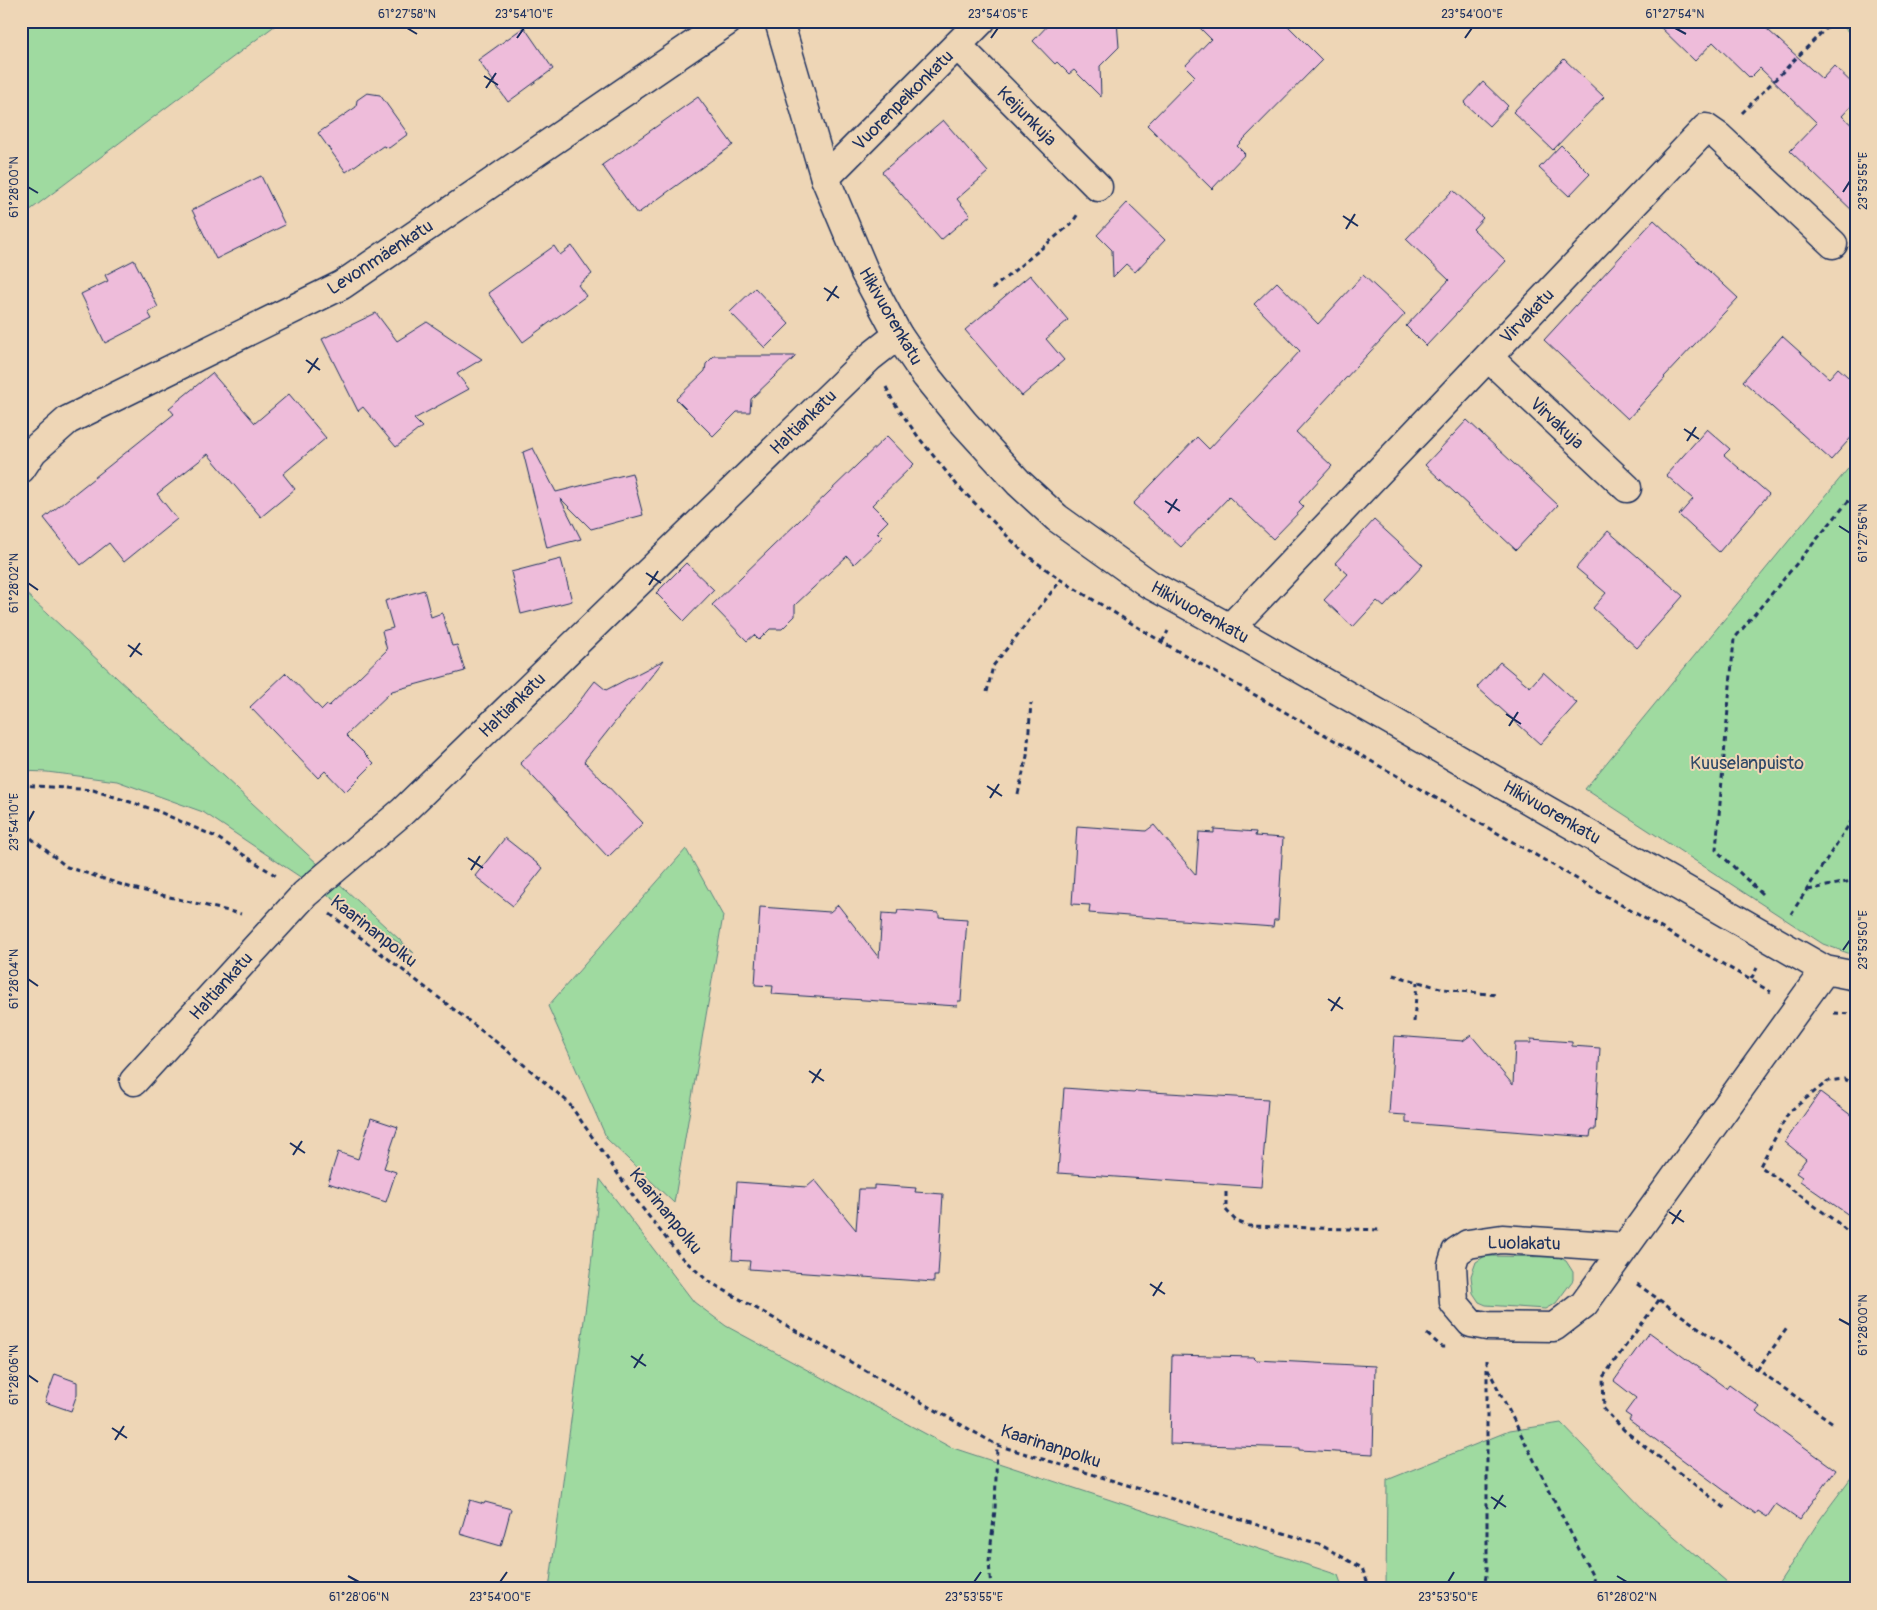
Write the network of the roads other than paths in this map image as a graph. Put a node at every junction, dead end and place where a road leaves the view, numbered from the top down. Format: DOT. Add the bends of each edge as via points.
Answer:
graph roads {
  1 [pos="728,21"];
  2 [pos="779,21"];
  3 [pos="981,21"];
  4 [pos="957,46"];
  5 [pos="825,178"];
  6 [pos="1098,187"];
  7 [pos="1833,244"];
  8 [pos="898,335"];
  9 [pos="1488,357"];
  10 [pos="21,469"];
  11 [pos="1627,488"];
  12 [pos="1230,628"];
  13 [pos="1825,970"];
  14 [pos="1856,976"];
  15 [pos="134,1081"];
  16 [pos="1625,1247"];
  1 -- 10 [label="street, Levonmäenkatu" via="342,285 68,420 33,451"];
  2 -- 5 [label="street, Hikivuorenkatu"];
  3 -- 4 [label="street, Vuorenpeikonkatu"];
  4 -- 5 [label="street, Vuorenpeikonkatu"];
  4 -- 6 [label="street, Keijunkuja"];
  5 -- 8 [label="street, Hikivuorenkatu" via="865,273"];
  7 -- 9 [label="street, Virvakatu" via="1706,128"];
  8 -- 12 [label="street, Hikivuorenkatu" via="964,423 1019,483 1057,518 1149,584"];
  8 -- 15 [label="street, Haltiankatu" via="870,357 402,812 305,894"];
  9 -- 11 [label="street, Virvakuja"];
  9 -- 12 [label="street, Virvakatu"];
  12 -- 13 [label="street, Hikivuorenkatu"];
  13 -- 14 [label="street, Hikivuorenkatu"];
  13 -- 16 [label="street, Luolakatu"];
  16 -- 16 [label="street, Luolakatu" via="1584,1304 1554,1327 1471,1323 1454,1303 1452,1265 1456,1252 1468,1244 1502,1239"];
}
